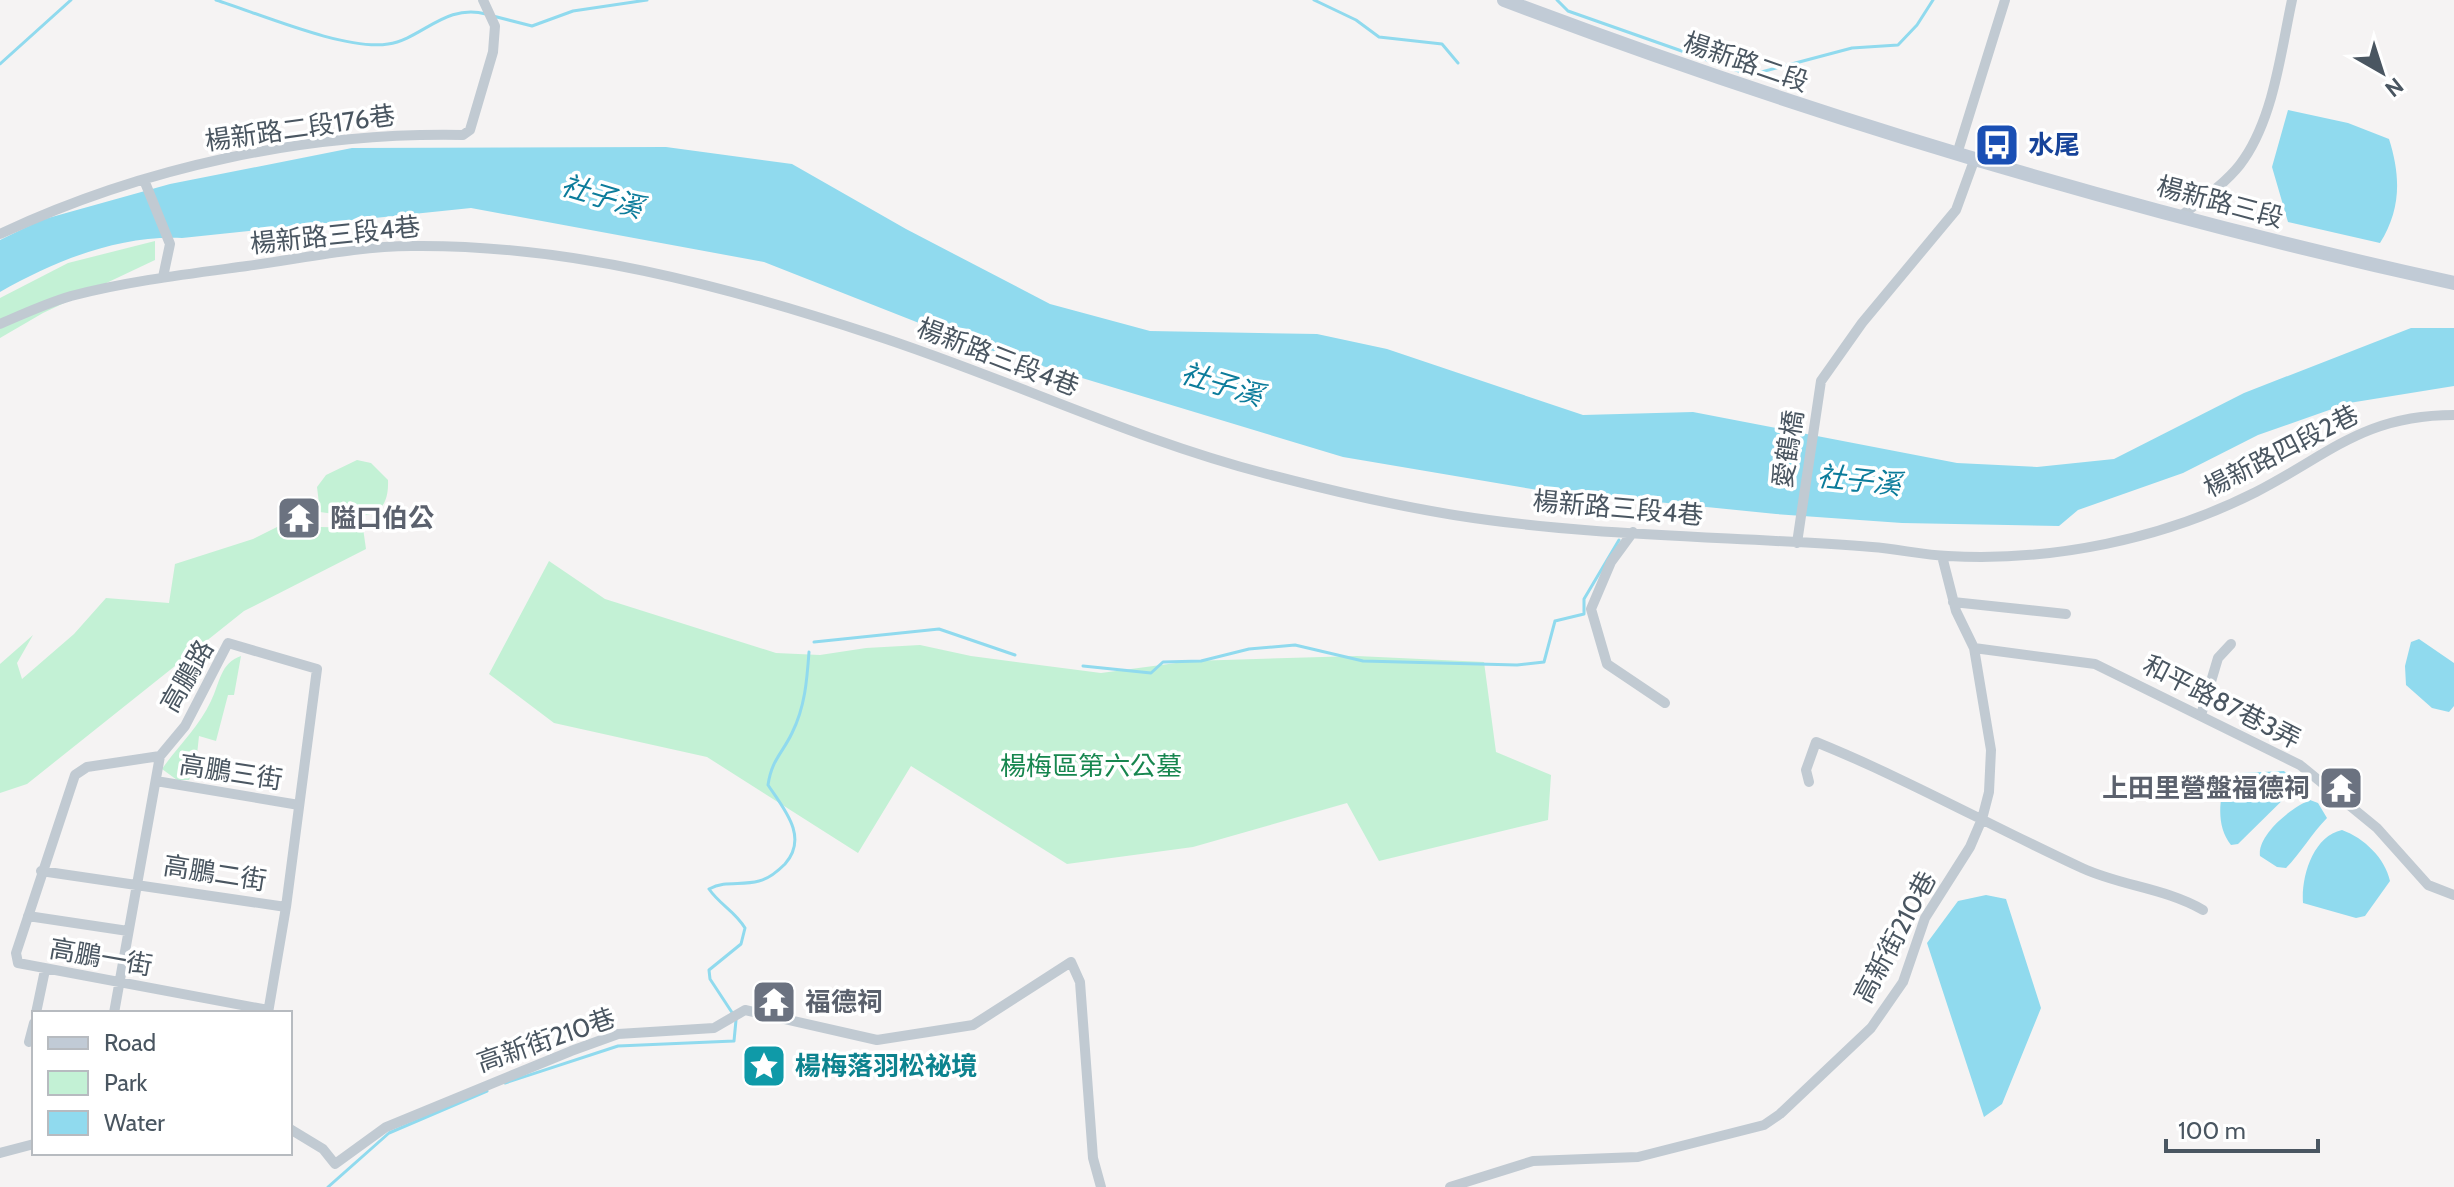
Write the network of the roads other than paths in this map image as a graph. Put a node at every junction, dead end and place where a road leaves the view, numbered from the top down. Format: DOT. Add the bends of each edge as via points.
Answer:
graph roads {
  1 [pos="483,0"];
  2 [pos="1504,0"];
  3 [pos="2005,0"];
  4 [pos="2292,0"];
  5 [pos="1957,154"];
  6 [pos="1975,158"];
  7 [pos="145,183"];
  8 [pos="2180,217"];
  9 [pos="0,234"];
  10 [pos="163,277"];
  11 [pos="2454,283"];
  12 [pos="0,324"];
  13 [pos="2454,415"];
  14 [pos="1633,532"];
  15 [pos="1797,543"];
  16 [pos="1942,556"];
  17 [pos="1953,602"];
  18 [pos="2066,614"];
  19 [pos="2231,644"];
  20 [pos="1974,648"];
  21 [pos="1665,703"];
  22 [pos="2201,715"];
  23 [pos="160,756"];
  24 [pos="156,781"];
  25 [pos="1809,782"];
  26 [pos="299,805"];
  27 [pos="1982,819"];
  28 [pos="41,871"];
  29 [pos="136,883"];
  30 [pos="2454,895"];
  31 [pos="286,907"];
  32 [pos="2203,910"];
  33 [pos="28,916"];
  34 [pos="128,931"];
  35 [pos="45,970"];
  36 [pos="119,982"];
  37 [pos="36,1011"];
  38 [pos="114,1011"];
  39 [pos="268,1011"];
  40 [pos="32,1031"];
  41 [pos="29,1042"];
  42 [pos="292,1130"];
  43 [pos="32,1145"];
  44 [pos="0,1153"];
  45 [pos="1101,1187"];
  46 [pos="1450,1187"];
  1 -- 7 [label="street, 楊新路二段176巷" via="495,26 489,74 470,130 463,135 394,134 310,143 181,168"];
  2 -- 5 [label="main road, 楊新路二段" via="1745,87"];
  3 -- 5 [label="street"];
  4 -- 8 [label="street" via="2261,124 2245,158"];
  5 -- 6 [label="main road, 楊新路二段"];
  6 -- 8 [label="main road, 楊新路三段"];
  6 -- 15 [label="street, 愛鶴橋" via="1956,210 1821,381"];
  7 -- 9 [label="street" via="41,214"];
  7 -- 10 [label="street" via="170,244"];
  8 -- 11 [label="main road, 楊新路三段"];
  10 -- 12 [label="street, 楊新路三段4巷" via="67,297"];
  10 -- 14 [label="street, 楊新路三段4巷" via="404,246 496,248 600,262 695,283 871,334 1113,426 1270,475 1455,515"];
  13 -- 16 [label="street, 楊新路四段2巷" via="2413,417 2357,432 2259,490 2200,517 2142,535 2078,549"];
  14 -- 15 [label="street, 楊新路三段4巷"];
  14 -- 21 [label="street" via="1611,562 1591,609 1607,664"];
  15 -- 16 [label="street, 楊新路四段2巷"];
  16 -- 17 [label="street, 高新街210巷"];
  17 -- 18 [label="street"];
  17 -- 20 [label="street, 高新街210巷"];
  19 -- 22 [label="street" via="2218,658"];
  20 -- 22 [label="street, 和平路87巷3弄" via="2095,664"];
  20 -- 27 [label="street, 高新街210巷" via="1991,750"];
  22 -- 30 [label="street, 和平路87巷3弄" via="2300,765 2377,828 2428,885"];
  23 -- 24 [label="street"];
  23 -- 26 [label="street, 高鵬路" via="185,726 228,643 317,669"];
  23 -- 28 [label="street, 高鵬一街" via="87,767 75,775"];
  24 -- 26 [label="street, 高鵬三街"];
  24 -- 29 [label="street"];
  25 -- 27 [label="street" via="1806,770 1816,742"];
  26 -- 31 [label="street, 高鵬路"];
  27 -- 32 [label="street" via="2086,870"];
  27 -- 46 [label="street, 高新街210巷" via="1925,918 1903,982 1871,1028 1772,1121 1638,1157 1533,1161"];
  28 -- 29 [label="street, 高鵬二街"];
  28 -- 33 [label="street, 高鵬一街"];
  29 -- 31 [label="street, 高鵬二街"];
  29 -- 34 [label="street"];
  31 -- 39 [label="street, 高鵬路"];
  33 -- 34 [label="street"];
  33 -- 35 [label="street, 高鵬一街" via="16,953 18,963"];
  34 -- 36 [label="street"];
  35 -- 36 [label="street, 高鵬一街"];
  35 -- 37 [label="street"];
  36 -- 38 [label="street"];
  36 -- 39 [label="street, 高鵬一街"];
  40 -- 41 [label="street"];
  42 -- 45 [label="street, 高新街210巷" via="323,1149 335,1164 386,1127 618,1034 714,1028 745,1010 877,1040 973,1025 1071,962 1080,982 1093,1158"];
  43 -- 44 [label="street"];
}
